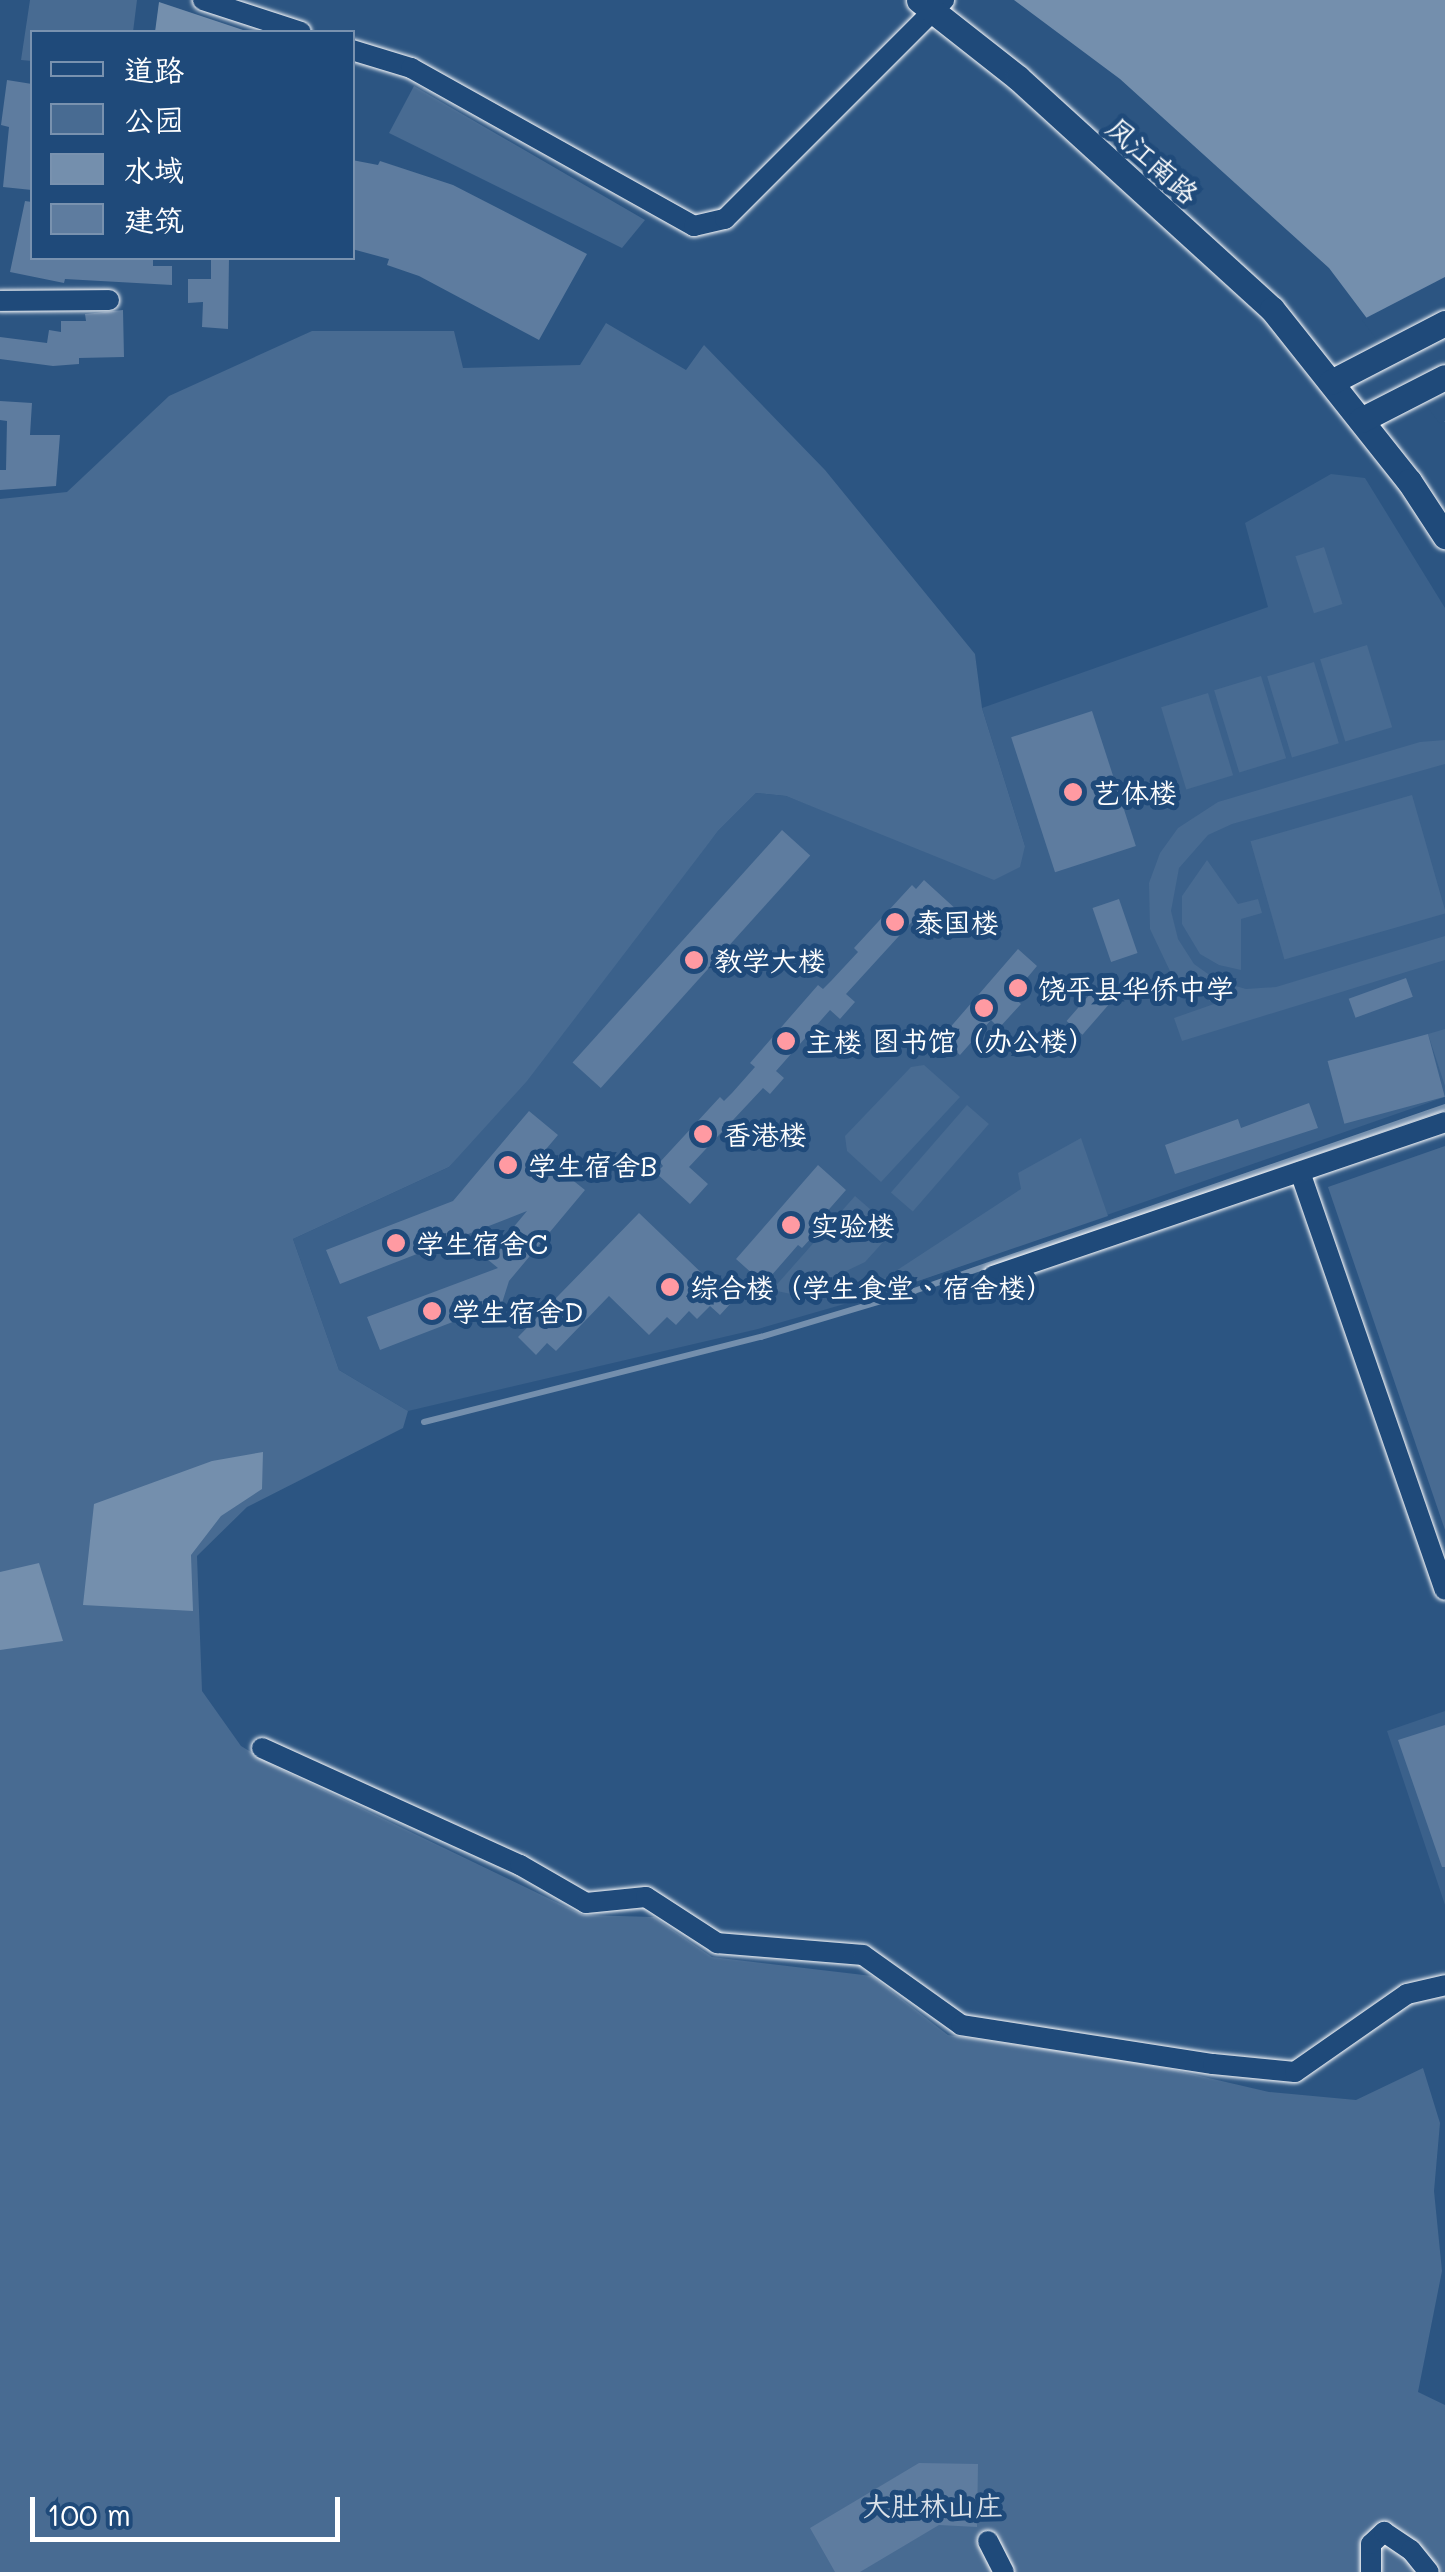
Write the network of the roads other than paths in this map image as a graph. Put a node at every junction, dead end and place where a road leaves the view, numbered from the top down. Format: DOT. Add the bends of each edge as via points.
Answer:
graph roads {
  1 [pos="203,0"];
  2 [pos="919,0"];
  3 [pos="944,0"];
  4 [pos="294,30"];
  5 [pos="355,51"];
  6 [pos="109,300"];
  7 [pos="0,301"];
  8 [pos="1445,323"];
  9 [pos="1445,377"];
  10 [pos="1331,382"];
  11 [pos="1361,420"];
  12 [pos="1445,536"];
  13 [pos="1445,1122"];
  14 [pos="1300,1172"];
  15 [pos="992,1276"];
  16 [pos="1445,1590"];
  17 [pos="262,1748"];
  18 [pos="1445,1985"];
  19 [pos="988,2542"];
  20 [pos="1004,2572"];
  21 [pos="1371,2572"];
  22 [pos="1429,2572"];
  1 -- 4 [label="street"];
  2 -- 10 [label="main road, 凤江南路" via="1018,78 1258,296"];
  3 -- 5 [label="street" via="725,218 694,226 410,68"];
  6 -- 7 [label="street"];
  8 -- 10 [label="main road"];
  9 -- 11 [label="main road"];
  10 -- 11 [label="main road, 凤江南路"];
  11 -- 12 [label="main road, 凤江南路"];
  13 -- 14 [label="street"];
  14 -- 15 [label="street"];
  14 -- 16 [label="street"];
  17 -- 18 [label="street" via="520,1865 586,1902 646,1897 716,1943 863,1955 961,2025 1295,2072 1407,1994"];
  19 -- 20 [label="street"];
  21 -- 22 [label="street" via="1371,2544 1384,2532"];
}
